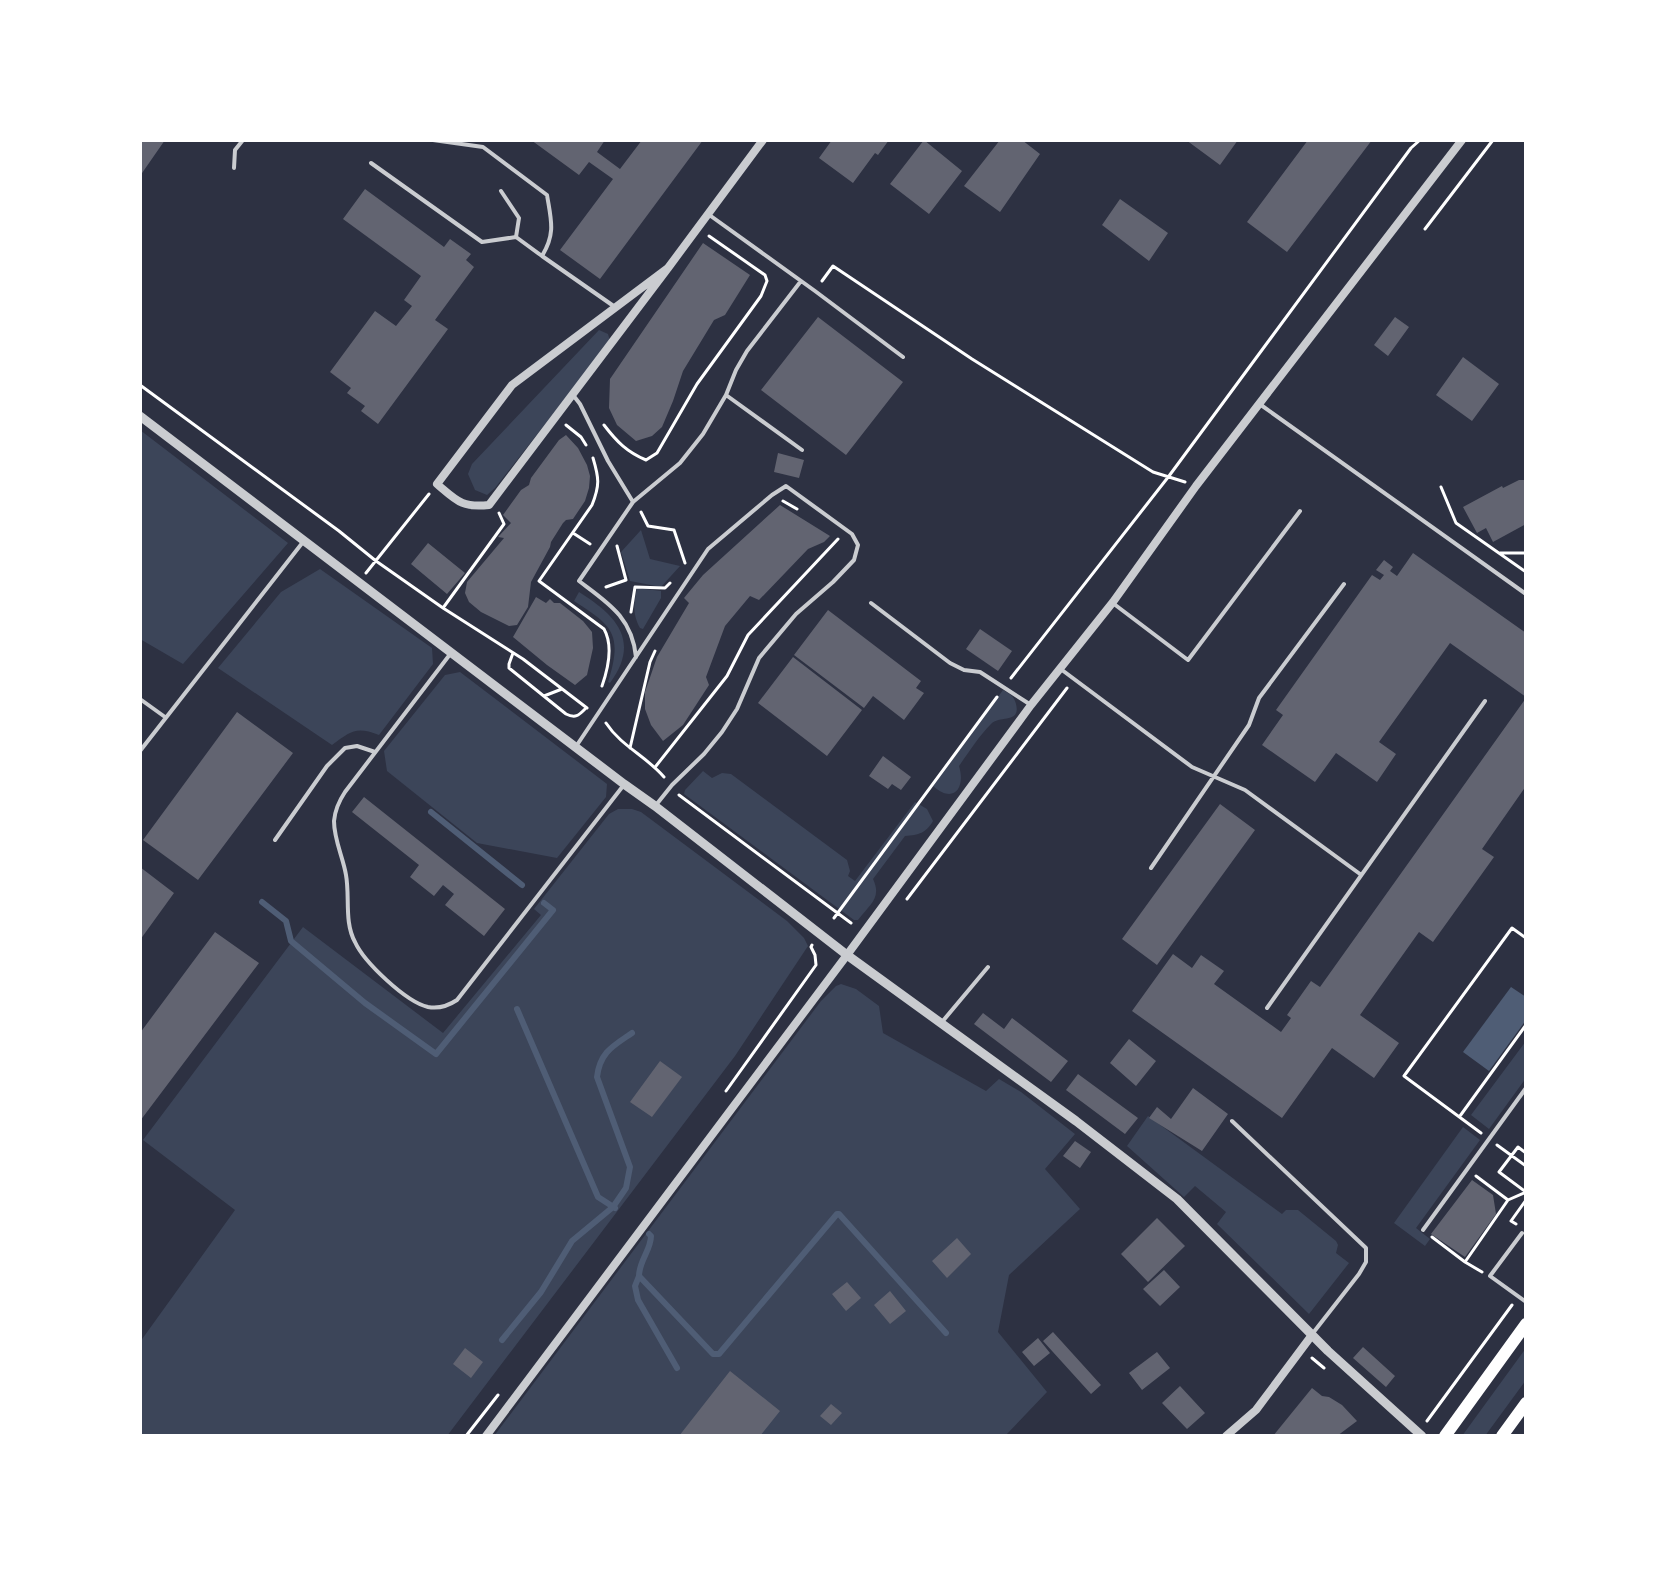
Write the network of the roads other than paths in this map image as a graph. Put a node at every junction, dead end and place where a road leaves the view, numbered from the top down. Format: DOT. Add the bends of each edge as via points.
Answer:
graph roads {
  1 [pos="243,140"];
  2 [pos="433,140"];
  3 [pos="763,140"];
  4 [pos="1462,140"];
  5 [pos="371,163"];
  6 [pos="234,168"];
  7 [pos="501,191"];
  8 [pos="708,214"];
  9 [pos="516,237"];
  10 [pos="542,256"];
  11 [pos="668,268"];
  12 [pos="801,281"];
  13 [pos="615,307"];
  14 [pos="903,357"];
  15 [pos="573,395"];
  16 [pos="726,395"];
  17 [pos="1259,404"];
  18 [pos="140,416"];
  19 [pos="802,450"];
  20 [pos="633,502"];
  21 [pos="1300,511"];
  22 [pos="304,540"];
  23 [pos="1344,584"];
  24 [pos="1526,594"];
  25 [pos="1113,602"];
  26 [pos="871,603"];
  27 [pos="452,652"];
  28 [pos="636,659"];
  29 [pos="1060,668"];
  30 [pos="140,699"];
  31 [pos="1485,701"];
  32 [pos="1031,705"];
  33 [pos="165,717"];
  34 [pos="576,747"];
  35 [pos="140,751"];
  36 [pos="375,752"];
  37 [pos="1214,777"];
  38 [pos="624,784"];
  39 [pos="655,806"];
  40 [pos="275,840"];
  41 [pos="1151,868"];
  42 [pos="1361,875"];
  43 [pos="847,955"];
  44 [pos="988,967"];
  45 [pos="1267,1008"];
  46 [pos="940,1024"];
  47 [pos="1526,1088"];
  48 [pos="1232,1121"];
  49 [pos="1423,1230"];
  50 [pos="1522,1233"];
  51 [pos="1526,1302"];
  52 [pos="1526,1324"];
  53 [pos="1312,1335"];
  54 [pos="1526,1403"];
  55 [pos="1423,1432"];
  56 [pos="486,1436"];
  57 [pos="1226,1436"];
  58 [pos="1445,1436"];
  59 [pos="1502,1436"];
  1 -- 6 [label="lane" via="235,150"];
  2 -- 10 [label="lane" via="483,147 547,195 552,225"];
  3 -- 8 [label="street"];
  4 -- 17 [label="street"];
  5 -- 9 [label="lane" via="482,242"];
  7 -- 9 [label="lane" via="519,218"];
  8 -- 11 [label="street"];
  8 -- 12 [label="lane"];
  9 -- 10 [label="lane"];
  10 -- 13 [label="lane"];
  11 -- 13 [label="street"];
  11 -- 15 [label="street"];
  12 -- 14 [label="lane"];
  12 -- 16 [label="lane" via="747,351"];
  13 -- 15 [label="street" via="512,385 437,484 470,507 489,505"];
  15 -- 20 [label="lane"];
  16 -- 19 [label="lane"];
  16 -- 20 [label="lane" via="680,463"];
  17 -- 24 [label="lane"];
  17 -- 25 [label="street"];
  18 -- 22 [label="street"];
  20 -- 28 [label="lane" via="579,581 613,607 628,627"];
  21 -- 25 [label="lane" via="1188,660"];
  22 -- 27 [label="street"];
  22 -- 33 [label="lane"];
  23 -- 37 [label="lane" via="1259,698 1249,725"];
  25 -- 29 [label="street"];
  26 -- 32 [label="lane" via="950,663 980,672"];
  27 -- 34 [label="street"];
  27 -- 36 [label="lane"];
  28 -- 34 [label="lane"];
  28 -- 39 [label="lane" via="708,549 786,486 852,534 858,545 854,560 796,614 759,658 722,732"];
  29 -- 32 [label="street"];
  29 -- 37 [label="lane" via="1192,767"];
  30 -- 33 [label="lane"];
  31 -- 42 [label="lane"];
  32 -- 43 [label="street"];
  33 -- 35 [label="lane"];
  34 -- 38 [label="street"];
  36 -- 38 [label="lane" via="335,814 350,931 382,976 416,1002 434,1008 462,995"];
  36 -- 40 [label="lane" via="345,748"];
  37 -- 41 [label="lane"];
  37 -- 42 [label="lane" via="1245,790"];
  38 -- 39 [label="street"];
  39 -- 43 [label="street"];
  42 -- 45 [label="lane"];
  43 -- 46 [label="street"];
  43 -- 56 [label="street"];
  44 -- 46 [label="lane"];
  46 -- 53 [label="street" via="1177,1199"];
  47 -- 49 [label="lane"];
  48 -- 53 [label="lane" via="1366,1248 1359,1274"];
  50 -- 51 [label="lane" via="1490,1276"];
  52 -- 58 [label="main road"];
  53 -- 55 [label="street"];
  53 -- 57 [label="street" via="1256,1410"];
  54 -- 59 [label="main road"];
}
